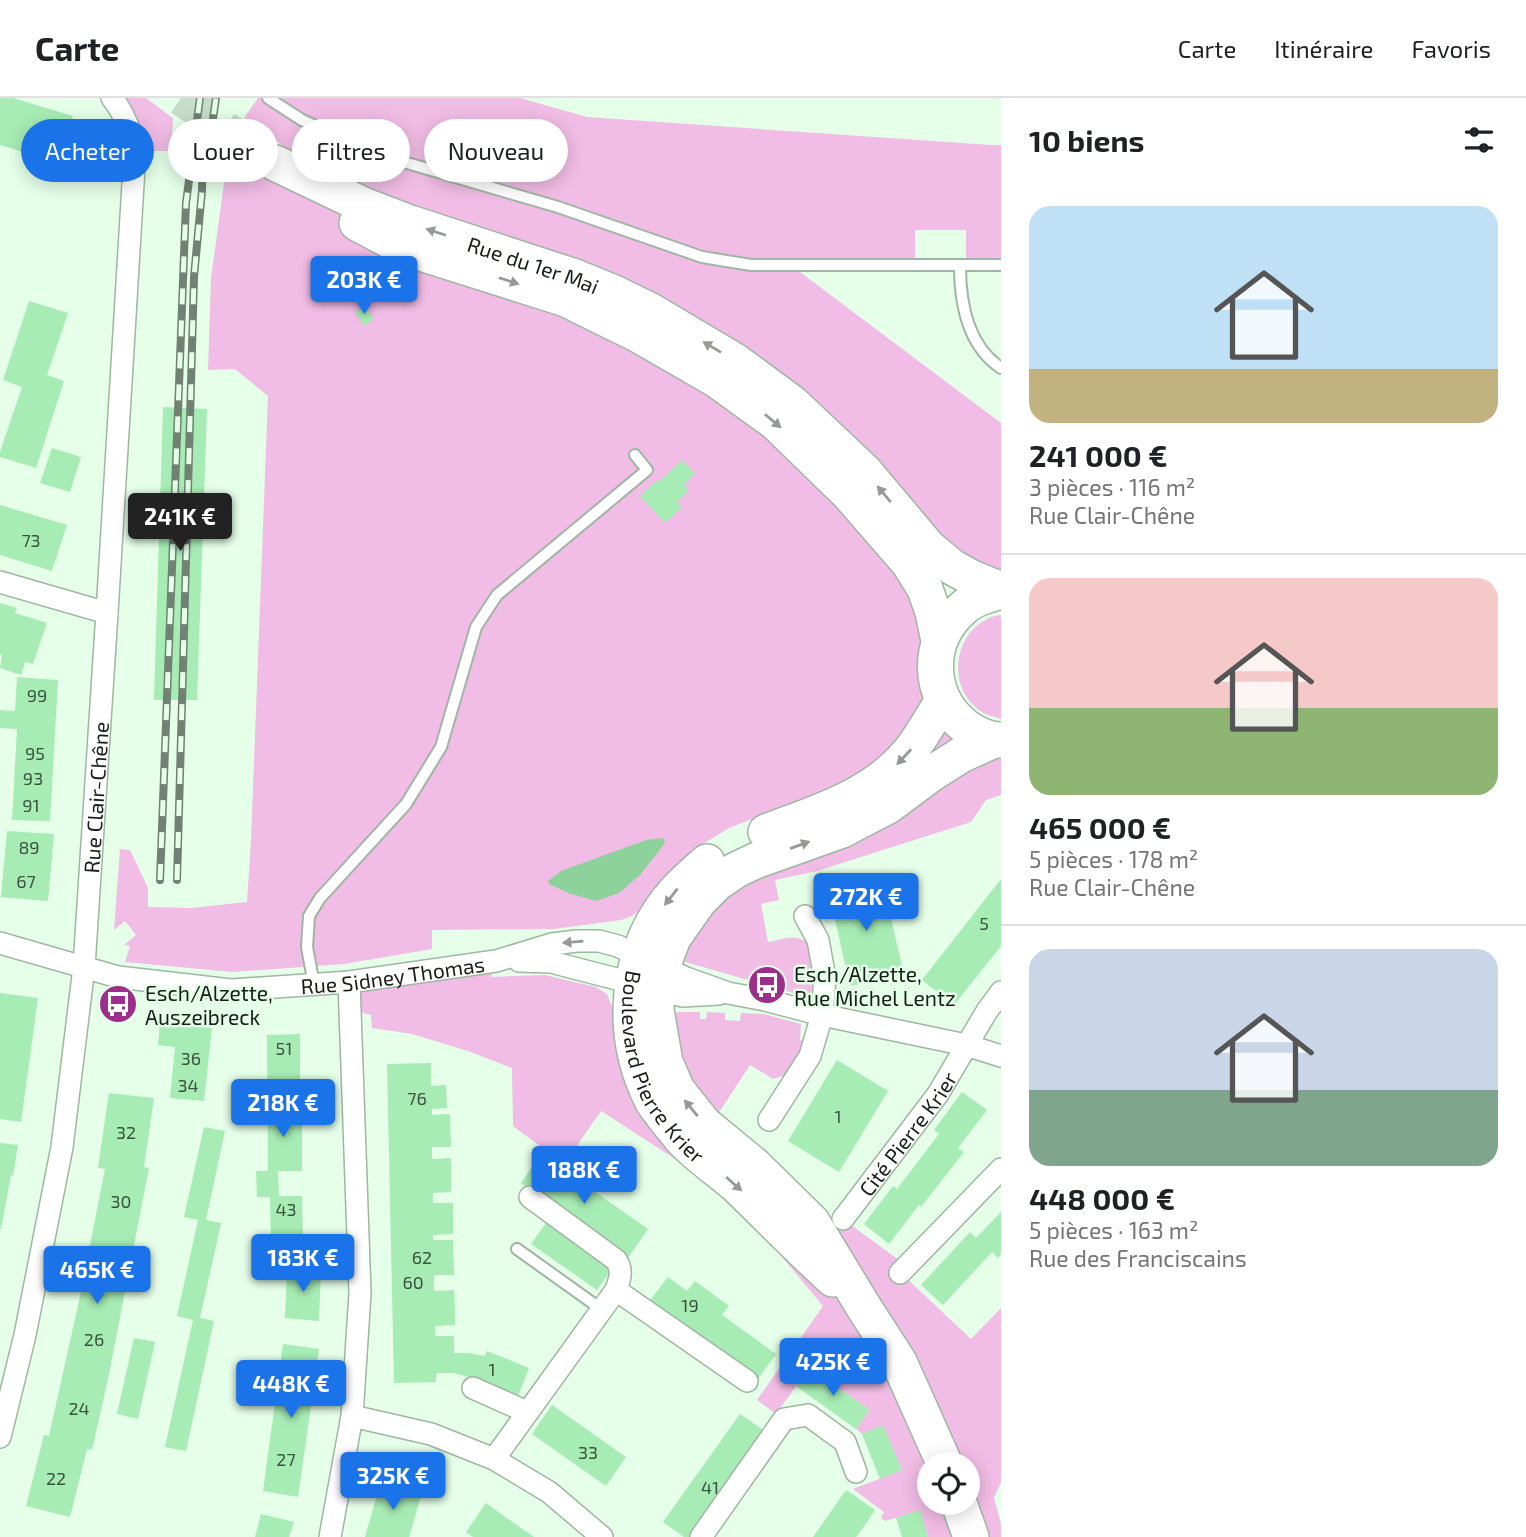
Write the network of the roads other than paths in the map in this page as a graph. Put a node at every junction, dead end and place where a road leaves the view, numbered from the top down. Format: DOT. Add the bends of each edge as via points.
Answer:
graph roads {
  1 [pos="111,98"];
  2 [pos="268,98"];
  3 [pos="1001,265"];
  4 [pos="960,266"];
  5 [pos="1001,368"];
  6 [pos="635,455"];
  7 [pos="0,583"];
  8 [pos="1001,591"];
  9 [pos="107,613"];
  10 [pos="939,641"];
  11 [pos="943,701"];
  12 [pos="997,740"];
  13 [pos="805,916"];
  14 [pos="0,943"];
  15 [pos="496,961"];
  16 [pos="84,967"];
  17 [pos="648,974"];
  18 [pos="349,982"];
  19 [pos="314,985"];
  20 [pos="1001,992"];
  21 [pos="822,1015"];
  22 [pos="966,1045"];
  23 [pos="1001,1056"];
  24 [pos="769,1120"];
  25 [pos="1001,1168"];
  26 [pos="530,1197"];
  27 [pos="843,1219"];
  28 [pos="517,1250"];
  29 [pos="901,1273"];
  30 [pos="615,1290"];
  31 [pos="601,1309"];
  32 [pos="747,1381"];
  33 [pos="473,1388"];
  34 [pos="527,1412"];
  35 [pos="352,1416"];
  36 [pos="0,1437"];
  37 [pos="939,1452"];
  38 [pos="494,1459"];
  39 [pos="856,1472"];
  40 [pos="963,1515"];
  41 [pos="330,1537"];
  42 [pos="602,1537"];
  43 [pos="701,1537"];
  44 [pos="971,1537"];
  1 -- 9 [label="street, Rue Clair-Chêne" via="132,132 135,151"];
  2 -- 4 [label="lane" via="302,120 383,156 558,207 702,257 751,265"];
  3 -- 4 [label="lane"];
  4 -- 5 [label="lane" via="965,314 975,341"];
  6 -- 19 [label="lane" via="647,470 497,595 476,626 440,747 406,804 309,916 307,947"];
  7 -- 9 [label="street"];
  8 -- 10 [label="main road" via="964,607"];
  8 -- 10 [label="main road, Rue du 1er Mai, one-way" via="953,567 928,547 865,472 792,403 735,361 651,311 575,277 363,205 275,163 351,220 402,247 566,299 717,380 775,422 849,494 909,563 925,589"];
  9 -- 16 [label="street, Rue Clair-Chêne"];
  10 -- 11 [label="main road" via="935,671"];
  11 -- 12 [label="main road" via="964,726"];
  11 -- 17 [label="main road, Boulevard Pierre Krier, one-way" via="908,755 877,784 741,841 710,859 676,891 652,926"];
  17 -- 12 [label="main road, Boulevard Pierre Krier, one-way" via="699,901 736,870 842,830 888,806 961,755"];
  13 -- 21 [label="street" via="818,940 825,978"];
  14 -- 16 [label="street, Rue Sidney Thomas"];
  15 -- 17 [label="street, Rue Sidney Thomas" via="551,962"];
  17 -- 15 [label="street, Rue Sidney Thomas, one-way" via="618,946 599,941 552,944"];
  15 -- 18 [label="street, Rue Sidney Thomas"];
  16 -- 19 [label="street, Rue Sidney Thomas" via="118,977 231,990"];
  16 -- 36 [label="street, Rue Clair-Chêne" via="62,1147"];
  17 -- 21 [label="street" via="682,996 728,993"];
  17 -- 37 [label="main road, Boulevard Pierre Krier" via="665,1062 677,1090 704,1124 812,1222 899,1362"];
  18 -- 19 [label="street, Rue Sidney Thomas"];
  18 -- 35 [label="street" via="360,1293"];
  20 -- 22 [label="street, Cité Pierre Krier"];
  21 -- 22 [label="street"];
  21 -- 24 [label="street" via="810,1056"];
  22 -- 23 [label="street"];
  22 -- 27 [label="street, Cité Pierre Krier" via="938,1094"];
  25 -- 29 [label="street"];
  26 -- 30 [label="street" via="616,1260 620,1279"];
  28 -- 31 [label="lane"];
  30 -- 31 [label="street"];
  30 -- 32 [label="street"];
  31 -- 34 [label="street"];
  33 -- 34 [label="street"];
  34 -- 38 [label="street"];
  35 -- 38 [label="street" via="431,1434"];
  35 -- 41 [label="street"];
  38 -- 42 [label="street" via="549,1492"];
  39 -- 43 [label="street" via="845,1442 808,1415 784,1419"];
  40 -- 44 [label="main road"];
}
